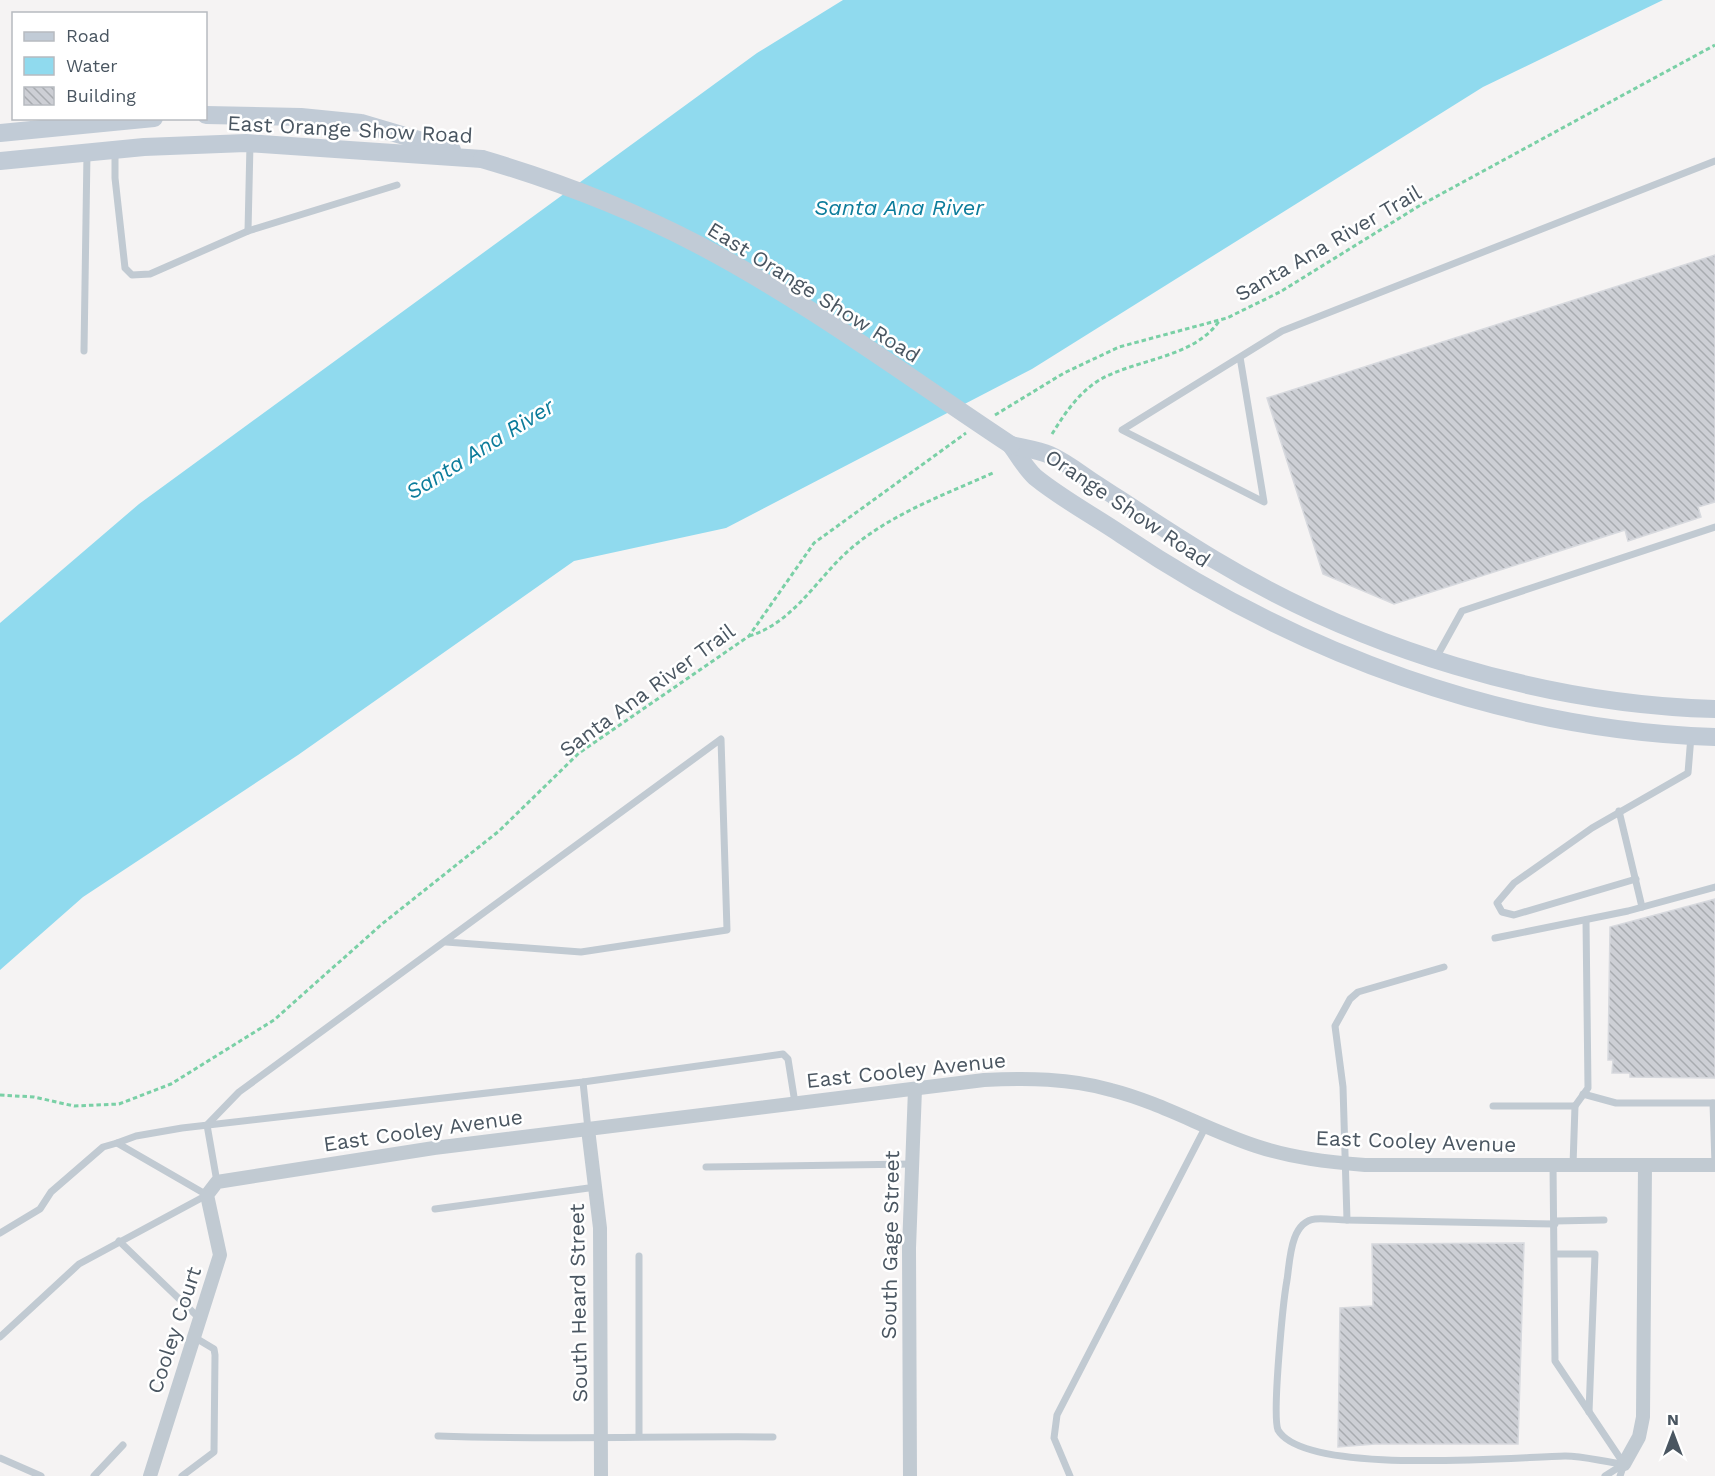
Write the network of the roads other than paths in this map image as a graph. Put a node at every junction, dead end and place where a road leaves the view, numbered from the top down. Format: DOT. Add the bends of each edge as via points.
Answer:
graph roads {
  1 [pos="207,115"];
  2 [pos="136,120"];
  3 [pos="81,126"];
  4 [pos="0,133"];
  5 [pos="250,143"];
  6 [pos="115,150"];
  7 [pos="87,153"];
  8 [pos="482,159"];
  9 [pos="0,161"];
  10 [pos="1715,162"];
  11 [pos="397,185"];
  12 [pos="248,231"];
  13 [pos="84,351"];
  14 [pos="1240,357"];
  15 [pos="1011,445"];
  16 [pos="1715,527"];
  17 [pos="1244,576"];
  18 [pos="1232,603"];
  19 [pos="1436,658"];
  20 [pos="1715,709"];
  21 [pos="1691,736"];
  22 [pos="1715,737"];
  23 [pos="1619,811"];
  24 [pos="1635,879"];
  25 [pos="1715,887"];
  26 [pos="1642,907"];
  27 [pos="1586,920"];
  28 [pos="1495,938"];
  29 [pos="446,942"];
  30 [pos="1444,967"];
  31 [pos="583,1082"];
  32 [pos="915,1089"];
  33 [pos="1583,1095"];
  34 [pos="795,1103"];
  35 [pos="1714,1103"];
  36 [pos="1493,1106"];
  37 [pos="1575,1106"];
  38 [pos="207,1125"];
  39 [pos="1206,1126"];
  40 [pos="588,1130"];
  41 [pos="117,1143"];
  42 [pos="1345,1163"];
  43 [pos="912,1164"];
  44 [pos="1553,1165"];
  45 [pos="1573,1165"];
  46 [pos="1645,1165"];
  47 [pos="1715,1165"];
  48 [pos="706,1167"];
  49 [pos="217,1182"];
  50 [pos="596,1187"];
  51 [pos="207,1195"];
  52 [pos="435,1209"];
  53 [pos="1347,1220"];
  54 [pos="1604,1220"];
  55 [pos="1555,1222"];
  56 [pos="0,1233"];
  57 [pos="119,1241"];
  58 [pos="1555,1254"];
  59 [pos="639,1256"];
  60 [pos="200,1319"];
  61 [pos="194,1336"];
  62 [pos="0,1337"];
  63 [pos="1589,1412"];
  64 [pos="601,1435"];
  65 [pos="438,1436"];
  66 [pos="639,1436"];
  67 [pos="773,1437"];
  68 [pos="123,1445"];
  69 [pos="0,1458"];
  70 [pos="1622,1470"];
  71 [pos="41,1476"];
  72 [pos="94,1476"];
  73 [pos="150,1476"];
  74 [pos="182,1476"];
  75 [pos="601,1476"];
  76 [pos="910,1476"];
  77 [pos="1070,1476"];
  78 [pos="1605,1476"];
  1 -- 8 [label="main road, East Orange Show Road" via="362,123"];
  2 -- 3 [label="main road"];
  3 -- 4 [label="main road"];
  3 -- 7 [label="main road"];
  5 -- 6 [label="main road, East Orange Show Road"];
  5 -- 8 [label="main road, East Orange Show Road"];
  5 -- 12 [label="lane"];
  6 -- 7 [label="main road, East Orange Show Road"];
  6 -- 12 [label="lane" via="125,268 132,275 150,274"];
  7 -- 9 [label="main road, East Orange Show Road"];
  7 -- 13 [label="lane"];
  8 -- 15 [label="main road, East Orange Show Road, bridge" via="603,199 698,244 776,290"];
  10 -- 14 [label="lane" via="1282,331"];
  11 -- 12 [label="lane"];
  14 -- 14 [label="lane" via="1122,430 1264,502 1262,491"];
  15 -- 17 [label="main road, Orange Show Road" via="1051,456"];
  15 -- 18 [label="main road, Orange Show Road" via="1034,476 1151,555"];
  16 -- 19 [label="lane" via="1462,611"];
  17 -- 18 [label="main road"];
  17 -- 19 [label="main road, Orange Show Road" via="1343,624"];
  18 -- 21 [label="main road, Orange Show Road" via="1335,652 1460,696 1587,724"];
  19 -- 20 [label="main road, Orange Show Road" via="1587,696"];
  21 -- 22 [label="main road, Orange Show Road"];
  21 -- 23 [label="lane" via="1688,773"];
  23 -- 24 [label="lane"];
  23 -- 24 [label="lane" via="1515,883 1497,903 1502,912 1515,915"];
  24 -- 26 [label="lane"];
  25 -- 26 [label="lane"];
  26 -- 27 [label="lane"];
  27 -- 28 [label="lane"];
  27 -- 33 [label="lane" via="1588,1088"];
  29 -- 29 [label="lane" via="664,781 721,739 727,930 581,952"];
  29 -- 38 [label="lane" via="239,1092"];
  30 -- 42 [label="lane" via="1358,992 1335,1026 1343,1087"];
  31 -- 34 [label="lane" via="783,1054 788,1059"];
  31 -- 38 [label="lane"];
  31 -- 40 [label="lane"];
  32 -- 34 [label="street, East Cooley Avenue"];
  32 -- 39 [label="street, East Cooley Avenue" via="994,1079 1072,1082 1110,1089"];
  32 -- 43 [label="street, South Gage Street"];
  33 -- 35 [label="lane" via="1616,1103"];
  33 -- 37 [label="lane"];
  34 -- 40 [label="street, East Cooley Avenue"];
  35 -- 47 [label="lane"];
  36 -- 37 [label="lane"];
  37 -- 45 [label="lane"];
  38 -- 41 [label="lane" via="136,1136"];
  38 -- 49 [label="lane"];
  39 -- 42 [label="street, East Cooley Avenue" via="1258,1147"];
  39 -- 77 [label="lane" via="1058,1415 1054,1438"];
  40 -- 49 [label="street, East Cooley Avenue" via="434,1148"];
  40 -- 50 [label="street, South Heard Street"];
  41 -- 51 [label="lane"];
  41 -- 56 [label="lane" via="103,1147 51,1192 40,1209"];
  42 -- 44 [label="street, East Cooley Avenue"];
  42 -- 53 [label="lane"];
  43 -- 48 [label="lane"];
  43 -- 76 [label="street, South Gage Street"];
  44 -- 45 [label="street, East Cooley Avenue"];
  44 -- 55 [label="lane"];
  45 -- 46 [label="street, East Cooley Avenue"];
  46 -- 47 [label="street, East Cooley Avenue"];
  46 -- 70 [label="street" via="1643,1417 1639,1437"];
  49 -- 51 [label="street"];
  50 -- 52 [label="lane"];
  50 -- 64 [label="street, South Heard Street" via="600,1228"];
  51 -- 57 [label="lane"];
  51 -- 60 [label="street, Cooley Court" via="220,1255"];
  53 -- 55 [label="lane"];
  53 -- 70 [label="lane" via="1313,1219 1301,1226 1292,1243 1276,1401 1278,1429 1286,1439 1341,1462 1479,1462 1566,1456"];
  54 -- 55 [label="lane"];
  55 -- 58 [label="lane"];
  57 -- 60 [label="lane"];
  57 -- 62 [label="lane" via="79,1264"];
  58 -- 63 [label="lane" via="1555,1361"];
  58 -- 63 [label="lane" via="1595,1254"];
  59 -- 66 [label="lane"];
  60 -- 61 [label="street, Cooley Court"];
  61 -- 73 [label="street, Cooley Court"];
  61 -- 74 [label="lane" via="214,1349 214,1452"];
  63 -- 70 [label="lane"];
  64 -- 65 [label="lane"];
  64 -- 66 [label="lane"];
  64 -- 75 [label="street, South Heard Street"];
  66 -- 67 [label="lane"];
  68 -- 72 [label="lane"];
  69 -- 71 [label="lane"];
  70 -- 78 [label="lane"];
}
